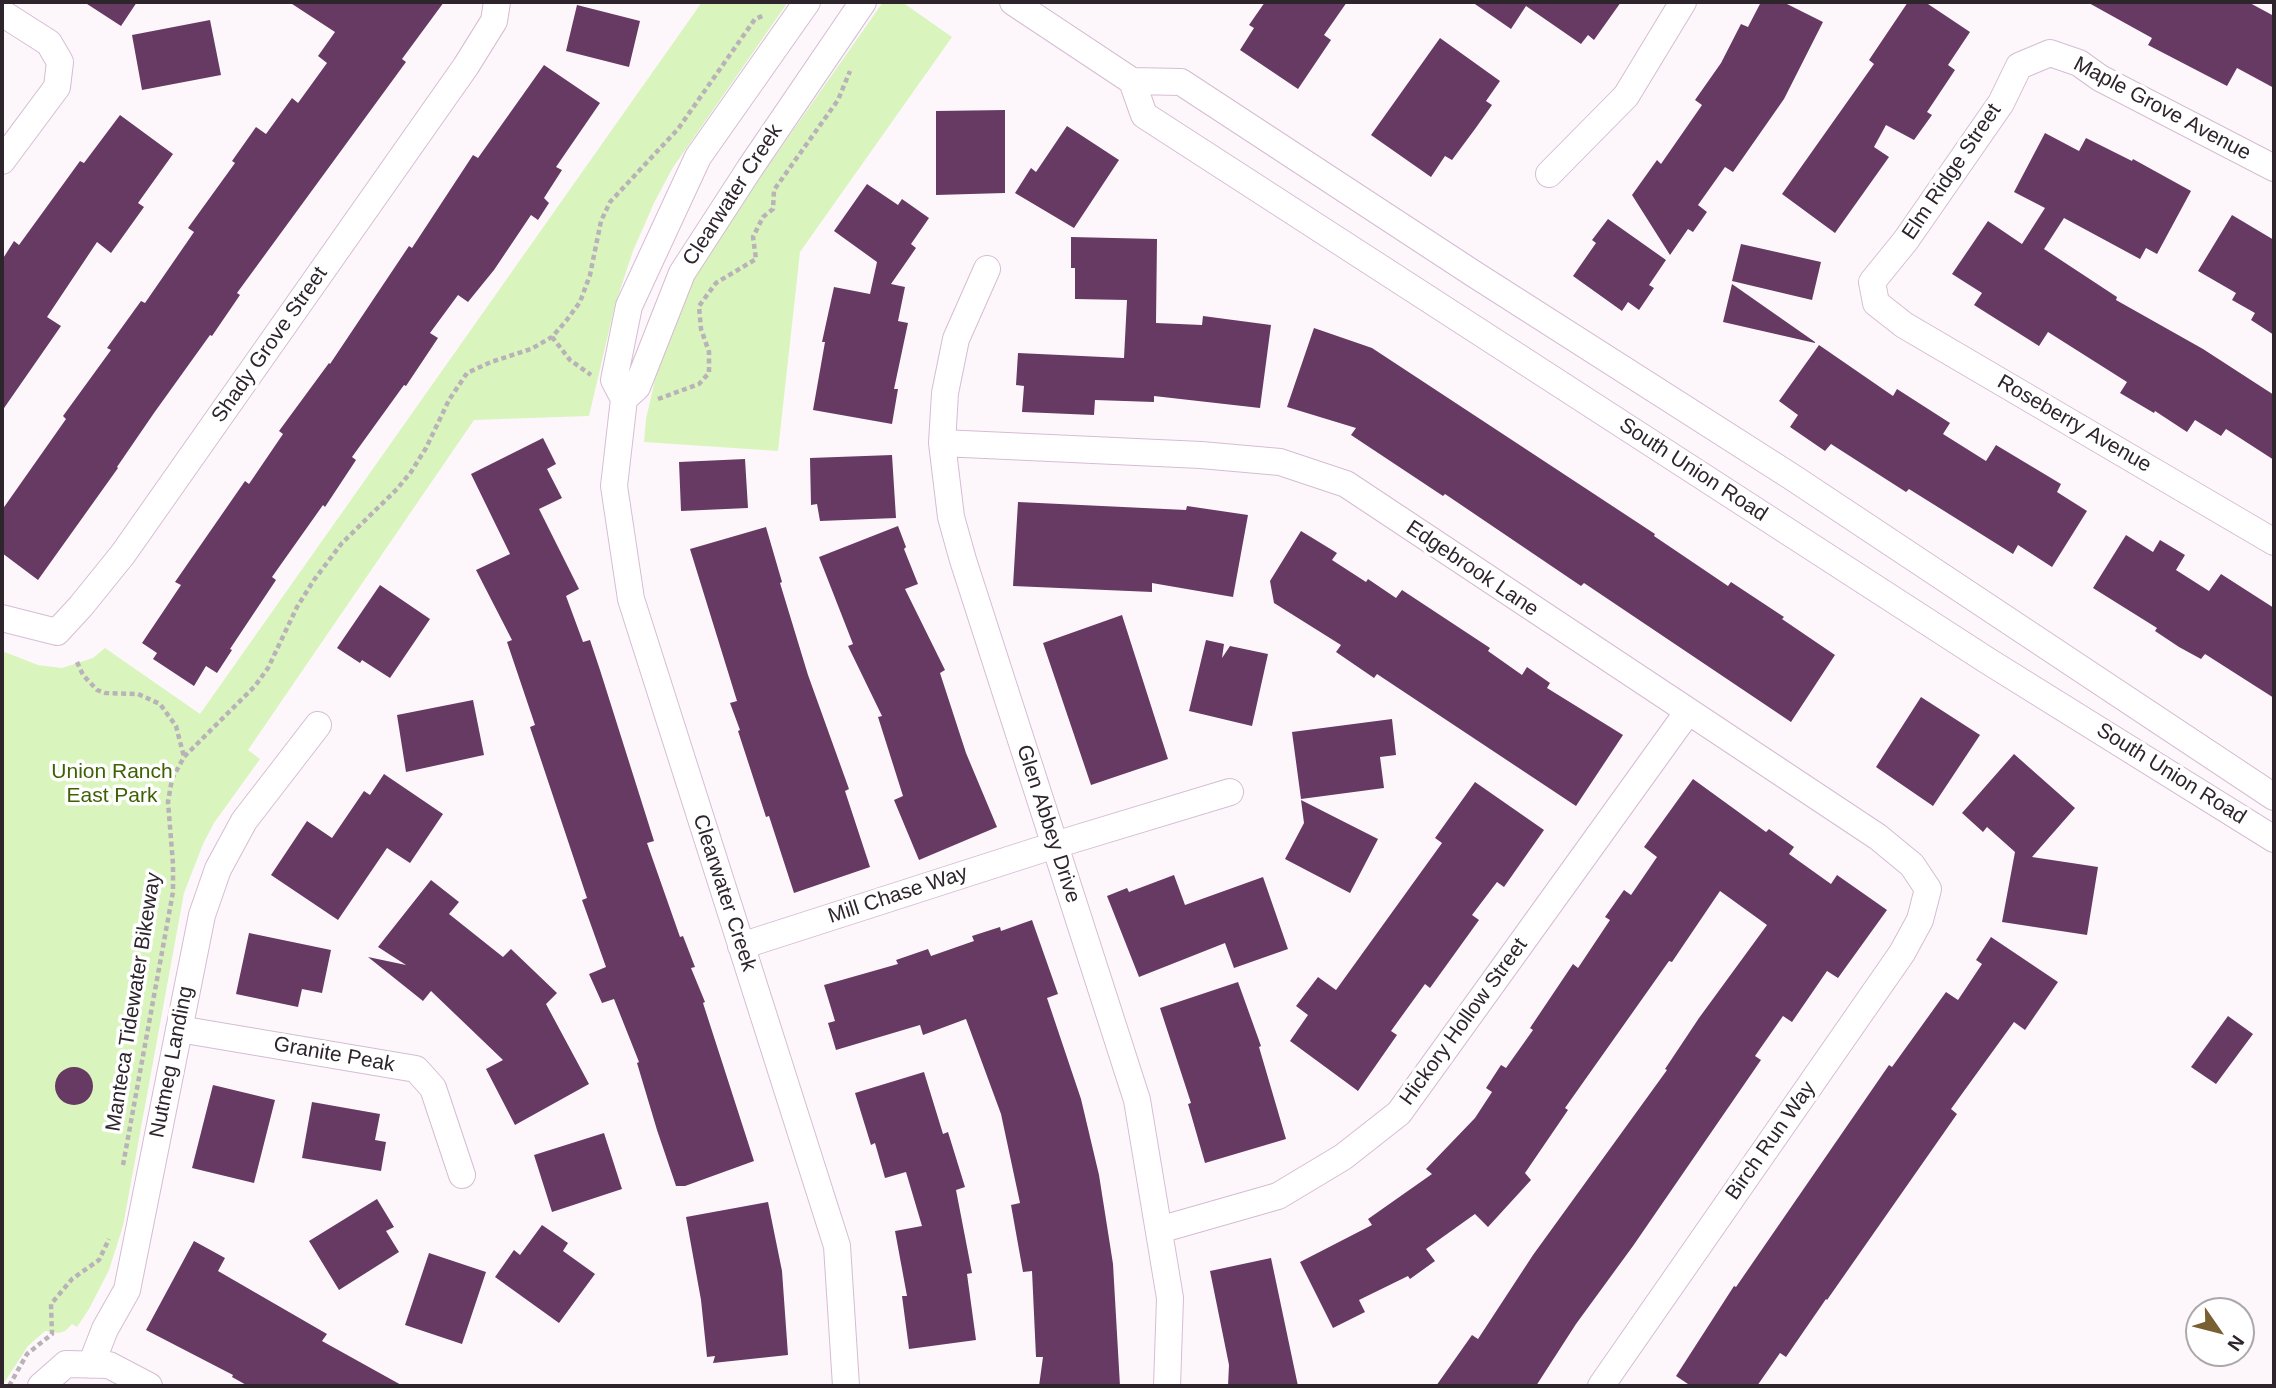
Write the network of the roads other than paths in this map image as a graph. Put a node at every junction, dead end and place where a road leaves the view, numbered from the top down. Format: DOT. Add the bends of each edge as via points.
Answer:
graph roads {
  1 [pos="497,2"];
  2 [pos="807,2"];
  3 [pos="863,2"];
  4 [pos="1013,2"];
  5 [pos="1683,2"];
  6 [pos="2,13"];
  7 [pos="2050,53"];
  8 [pos="1132,81"];
  9 [pos="2,161"];
  10 [pos="2274,168"];
  11 [pos="1549,174"];
  12 [pos="987,269"];
  13 [pos="1876,303"];
  14 [pos="624,399"];
  15 [pos="942,443"];
  16 [pos="2274,542"];
  17 [pos="2,618"];
  18 [pos="1687,713"];
  19 [pos="318,725"];
  20 [pos="1230,792"];
  21 [pos="2274,797"];
  22 [pos="2274,839"];
  23 [pos="1055,845"];
  24 [pos="1927,890"];
  25 [pos="741,946"];
  26 [pos="179,1029"];
  27 [pos="462,1175"];
  28 [pos="1159,1230"];
  29 [pos="91,1365"];
  30 [pos="41,1386"];
  31 [pos="149,1386"];
  32 [pos="846,1386"];
  33 [pos="1167,1386"];
  34 [pos="1601,1386"];
  1 -- 17 [label="street, Shady Grove Street" via="494,21 466,66 114,565 57,632"];
  2 -- 14 [label="street, Clearwater Creek" via="698,157 629,306 614,380"];
  3 -- 14 [label="street, Clearwater Creek" via="682,273 637,387"];
  4 -- 8 [label="street"];
  5 -- 11 [label="street" via="1626,96"];
  6 -- 9 [label="street" via="49,43 60,62 57,87"];
  7 -- 10 [label="street, Maple Grove Avenue" via="2079,63 2101,79"];
  7 -- 13 [label="street, Elm Ridge Street" via="2020,66 1993,114 1872,282"];
  8 -- 21 [label="street, South Union Road" via="1181,82 1816,492"];
  8 -- 22 [label="street, South Union Road" via="1144,116 1988,661"];
  12 -- 15 [label="street, Glen Abbey Drive" via="956,340 945,393"];
  13 -- 16 [label="street, Roseberry Avenue" via="1904,325"];
  14 -- 25 [label="street, Clearwater Creek" via="614,486 631,598"];
  15 -- 18 [label="street, Edgebrook Lane" via="1280,462 1346,484"];
  15 -- 23 [label="street, Glen Abbey Drive" via="951,517 963,560"];
  18 -- 24 [label="street, Edgebrook Lane" via="1878,837 1912,864"];
  18 -- 28 [label="street, Hickory Hollow Street" via="1399,1112 1343,1157 1278,1196"];
  19 -- 26 [label="street, Nutmeg Landing" via="244,821 219,869 202,915"];
  20 -- 23 [label="street, Mill Chase Way"];
  23 -- 25 [label="street, Mill Chase Way"];
  23 -- 28 [label="street, Glen Abbey Drive" via="1138,1100"];
  24 -- 34 [label="street, Birch Run Way" via="1920,920 1902,953"];
  25 -- 32 [label="street, Clearwater Creek" via="837,1246"];
  26 -- 27 [label="street, Granite Peak" via="416,1069 433,1088"];
  26 -- 29 [label="street, Nutmeg Landing" via="127,1290"];
  28 -- 33 [label="street, Glen Abbey Drive" via="1170,1298"];
  29 -- 30 [label="street" via="66,1364"];
  29 -- 31 [label="street" via="109,1365"];
}
